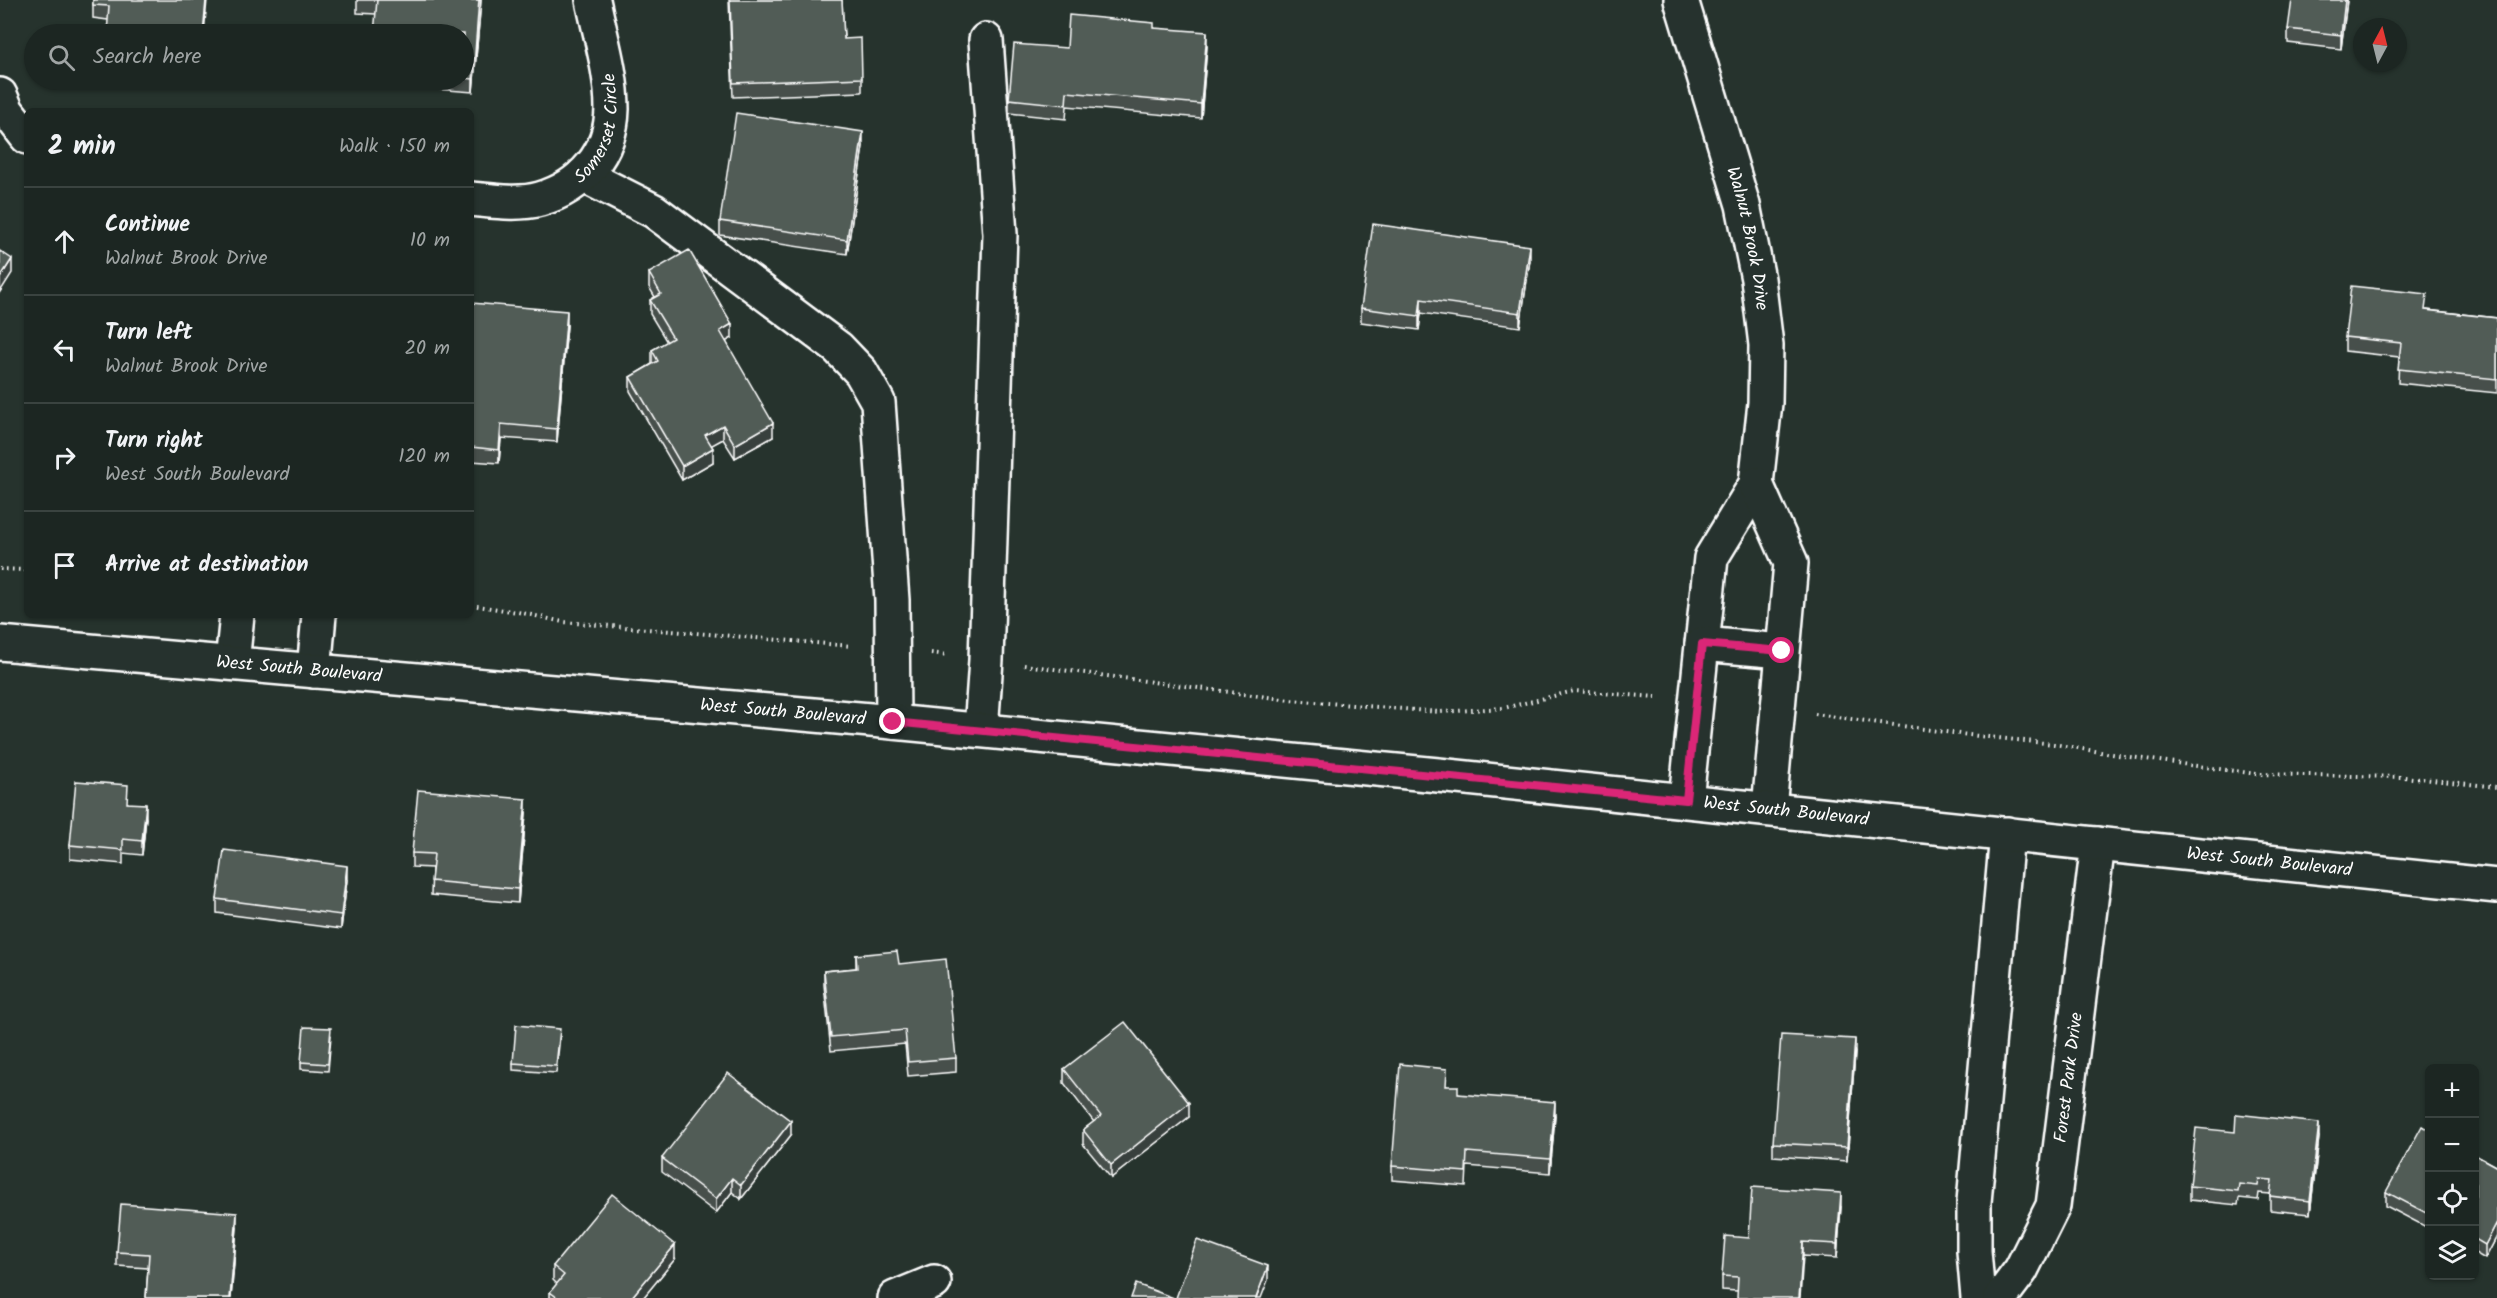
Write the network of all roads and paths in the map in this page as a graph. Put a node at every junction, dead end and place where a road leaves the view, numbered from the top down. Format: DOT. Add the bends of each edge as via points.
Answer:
graph roads {
  1 [pos="593,0"];
  2 [pos="1681,0"];
  3 [pos="986,40"];
  4 [pos="0,95"];
  5 [pos="24,132"];
  6 [pos="584,175"];
  7 [pos="474,199"];
  8 [pos="1756,484"];
  9 [pos="0,569"];
  10 [pos="24,570"];
  11 [pos="474,605"];
  12 [pos="237,618"];
  13 [pos="319,618"];
  14 [pos="0,643"];
  15 [pos="1702,644"];
  16 [pos="893,649"];
  17 [pos="1782,651"];
  18 [pos="986,660"];
  19 [pos="232,663"];
  20 [pos="314,671"];
  21 [pos="1659,698"];
  22 [pos="1833,716"];
  23 [pos="893,722"];
  24 [pos="981,730"];
  25 [pos="2497,787"];
  26 [pos="1686,800"];
  27 [pos="1769,809"];
  28 [pos="2007,834"];
  29 [pos="2098,844"];
  30 [pos="2497,886"];
  31 [pos="934,1282"];
  32 [pos="895,1298"];
  33 [pos="1978,1298"];
  34 [pos="2000,1298"];
  1 -- 6 [label="street, Somerset Circle" via="612,109 603,151"];
  2 -- 8 [label="street, Walnut Brook Drive" via="1743,205 1758,279 1766,345 1765,403"];
  3 -- 18 [label="street" via="1000,234"];
  4 -- 5 [label="street"];
  6 -- 7 [label="street, Somerset Circle" via="563,190 539,199"];
  6 -- 16 [label="street" via="654,211 838,348 861,372 878,402"];
  8 -- 15 [label="street, Walnut Brook Drive" via="1711,558"];
  8 -- 17 [label="street" via="1791,563"];
  9 -- 10 [label="path"];
  11 -- 16 [label="path" via="563,622"];
  12 -- 19 [label="street"];
  13 -- 20 [label="street"];
  14 -- 19 [label="street, West South Boulevard"];
  15 -- 17 [label="street"];
  15 -- 26 [label="street, Walnut Brook Drive"];
  16 -- 18 [label="path"];
  16 -- 23 [label="street"];
  17 -- 27 [label="street"];
  18 -- 21 [label="path" via="1290,700 1440,712 1504,708 1574,691"];
  18 -- 24 [label="street"];
  19 -- 20 [label="street, West South Boulevard"];
  20 -- 23 [label="street, West South Boulevard"];
  22 -- 25 [label="path" via="2257,774 2404,777"];
  23 -- 24 [label="street, West South Boulevard"];
  24 -- 26 [label="street, West South Boulevard"];
  26 -- 27 [label="street, West South Boulevard"];
  27 -- 28 [label="street, West South Boulevard"];
  28 -- 29 [label="street, West South Boulevard"];
  28 -- 33 [label="street" via="1974,1202"];
  29 -- 30 [label="street, West South Boulevard"];
  29 -- 34 [label="street, Forest Park Drive" via="2053,1206 2021,1270"];
  31 -- 32 [label="street"];
}
